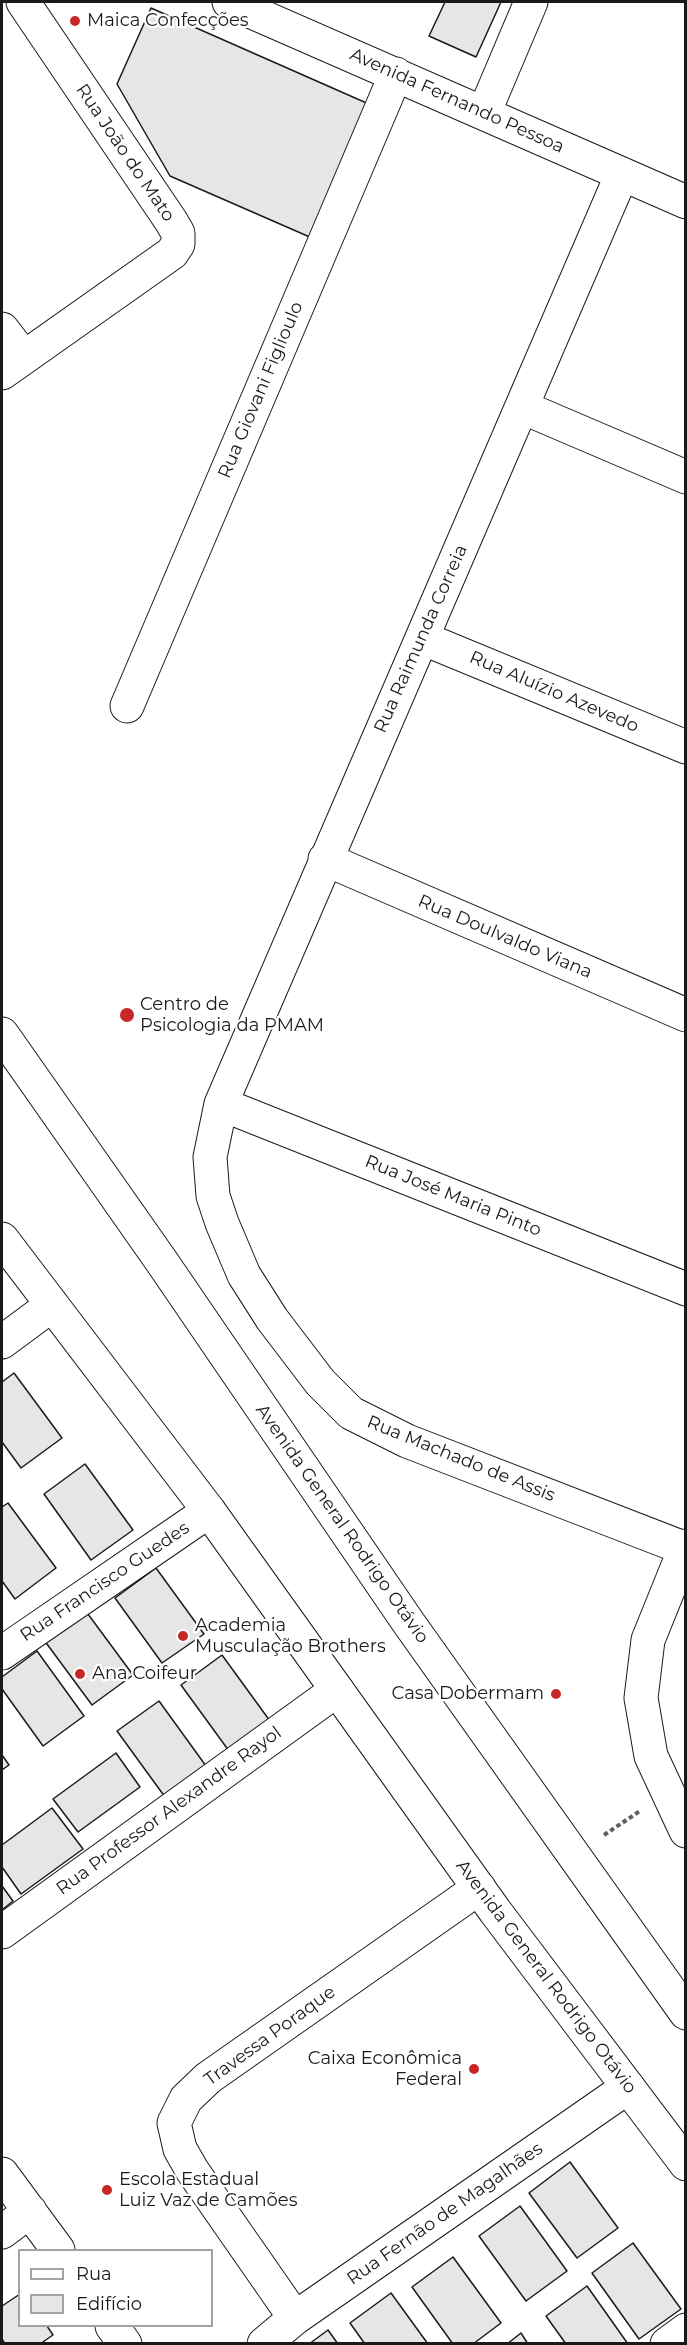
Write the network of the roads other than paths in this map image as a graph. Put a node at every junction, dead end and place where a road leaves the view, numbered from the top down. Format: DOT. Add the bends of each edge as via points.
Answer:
graph roads {
  1 [pos="23,2"];
  2 [pos="229,2"];
  3 [pos="531,2"];
  4 [pos="265,9"];
  5 [pos="396,74"];
  6 [pos="484,113"];
  7 [pos="622,174"];
  8 [pos="686,202"];
  9 [pos="2,329"];
  10 [pos="12,364"];
  11 [pos="522,407"];
  12 [pos="686,477"];
  13 [pos="422,638"];
  14 [pos="127,706"];
  15 [pos="686,747"];
  16 [pos="325,859"];
  17 [pos="686,1015"];
  18 [pos="2,1034"];
  19 [pos="221,1104"];
  20 [pos="222,1223"];
  21 [pos="2,1239"];
  22 [pos="686,1289"];
  23 [pos="52,1305"];
  24 [pos="2,1341"];
  25 [pos="209,1511"];
  26 [pos="685,1548"];
  27 [pos="2,1653"];
  28 [pos="337,1690"];
  29 [pos="686,1831"];
  30 [pos="479,1888"];
  31 [pos="2,1932"];
  32 [pos="686,2013"];
  33 [pos="628,2087"];
  34 [pos="686,2164"];
  35 [pos="2,2174"];
  36 [pos="30,2211"];
  37 [pos="2,2232"];
  38 [pos="57,2249"];
  39 [pos="295,2318"];
  40 [pos="113,2327"];
  41 [pos="686,2330"];
  42 [pos="125,2343"];
  43 [pos="264,2343"];
  44 [pos="667,2343"];
  1 -- 10 [label="street, Rua João do Mato" via="171,221 178,233 178,244 172,254"];
  2 -- 4 [label="street, Avenida Fernando Pessoa"];
  3 -- 6 [label="street"];
  4 -- 5 [label="street, Avenida Fernando Pessoa"];
  5 -- 6 [label="street, Avenida Fernando Pessoa"];
  5 -- 14 [label="street, Rua Giovani Figlioulo"];
  6 -- 7 [label="street, Avenida Fernando Pessoa"];
  7 -- 8 [label="street, Avenida Fernando Pessoa"];
  7 -- 11 [label="street, Rua Raimunda Correia"];
  9 -- 10 [label="street"];
  11 -- 12 [label="street"];
  11 -- 13 [label="street, Rua Raimunda Correia"];
  13 -- 15 [label="street, Rua Aluízio Azevedo"];
  13 -- 16 [label="street, Rua Raimunda Correia"];
  16 -- 17 [label="street, Rua Doulvaldo Viana"];
  16 -- 19 [label="street, Rua Raimunda Correia"];
  18 -- 32 [label="street, Avenida General Rodrigo Otávio" via="408,1622"];
  19 -- 20 [label="street, Rua Raimunda Correia" via="210,1157 213,1196"];
  19 -- 22 [label="street, Rua José Maria Pinto"];
  20 -- 26 [label="street, Rua Machado de Assis" via="244,1275 272,1319 320,1383 351,1413 407,1441"];
  21 -- 23 [label="street, Avenida General Rodrigo Otávio"];
  23 -- 24 [label="street"];
  23 -- 25 [label="street, Avenida General Rodrigo Otávio"];
  25 -- 27 [label="street, Rua Francisco Guedes"];
  25 -- 28 [label="street, Avenida General Rodrigo Otávio"];
  26 -- 29 [label="street" via="648,1640 641,1698 651,1756"];
  28 -- 30 [label="street, Avenida General Rodrigo Otávio"];
  28 -- 31 [label="street, Rua Professor Alexandre Rayol"];
  30 -- 33 [label="street, Avenida General Rodrigo Otávio"];
  30 -- 39 [label="street, Travessa Poraque" via="208,2078 186,2099 174,2123 180,2149 192,2170"];
  33 -- 34 [label="street, Avenida General Rodrigo Otávio"];
  33 -- 39 [label="street, Rua Fernão de Magalhães"];
  35 -- 36 [label="street"];
  36 -- 37 [label="street"];
  36 -- 38 [label="street"];
  39 -- 43 [label="street, Rua Fernão de Magalhães"];
  40 -- 42 [label="street"];
  41 -- 44 [label="street"];
}
